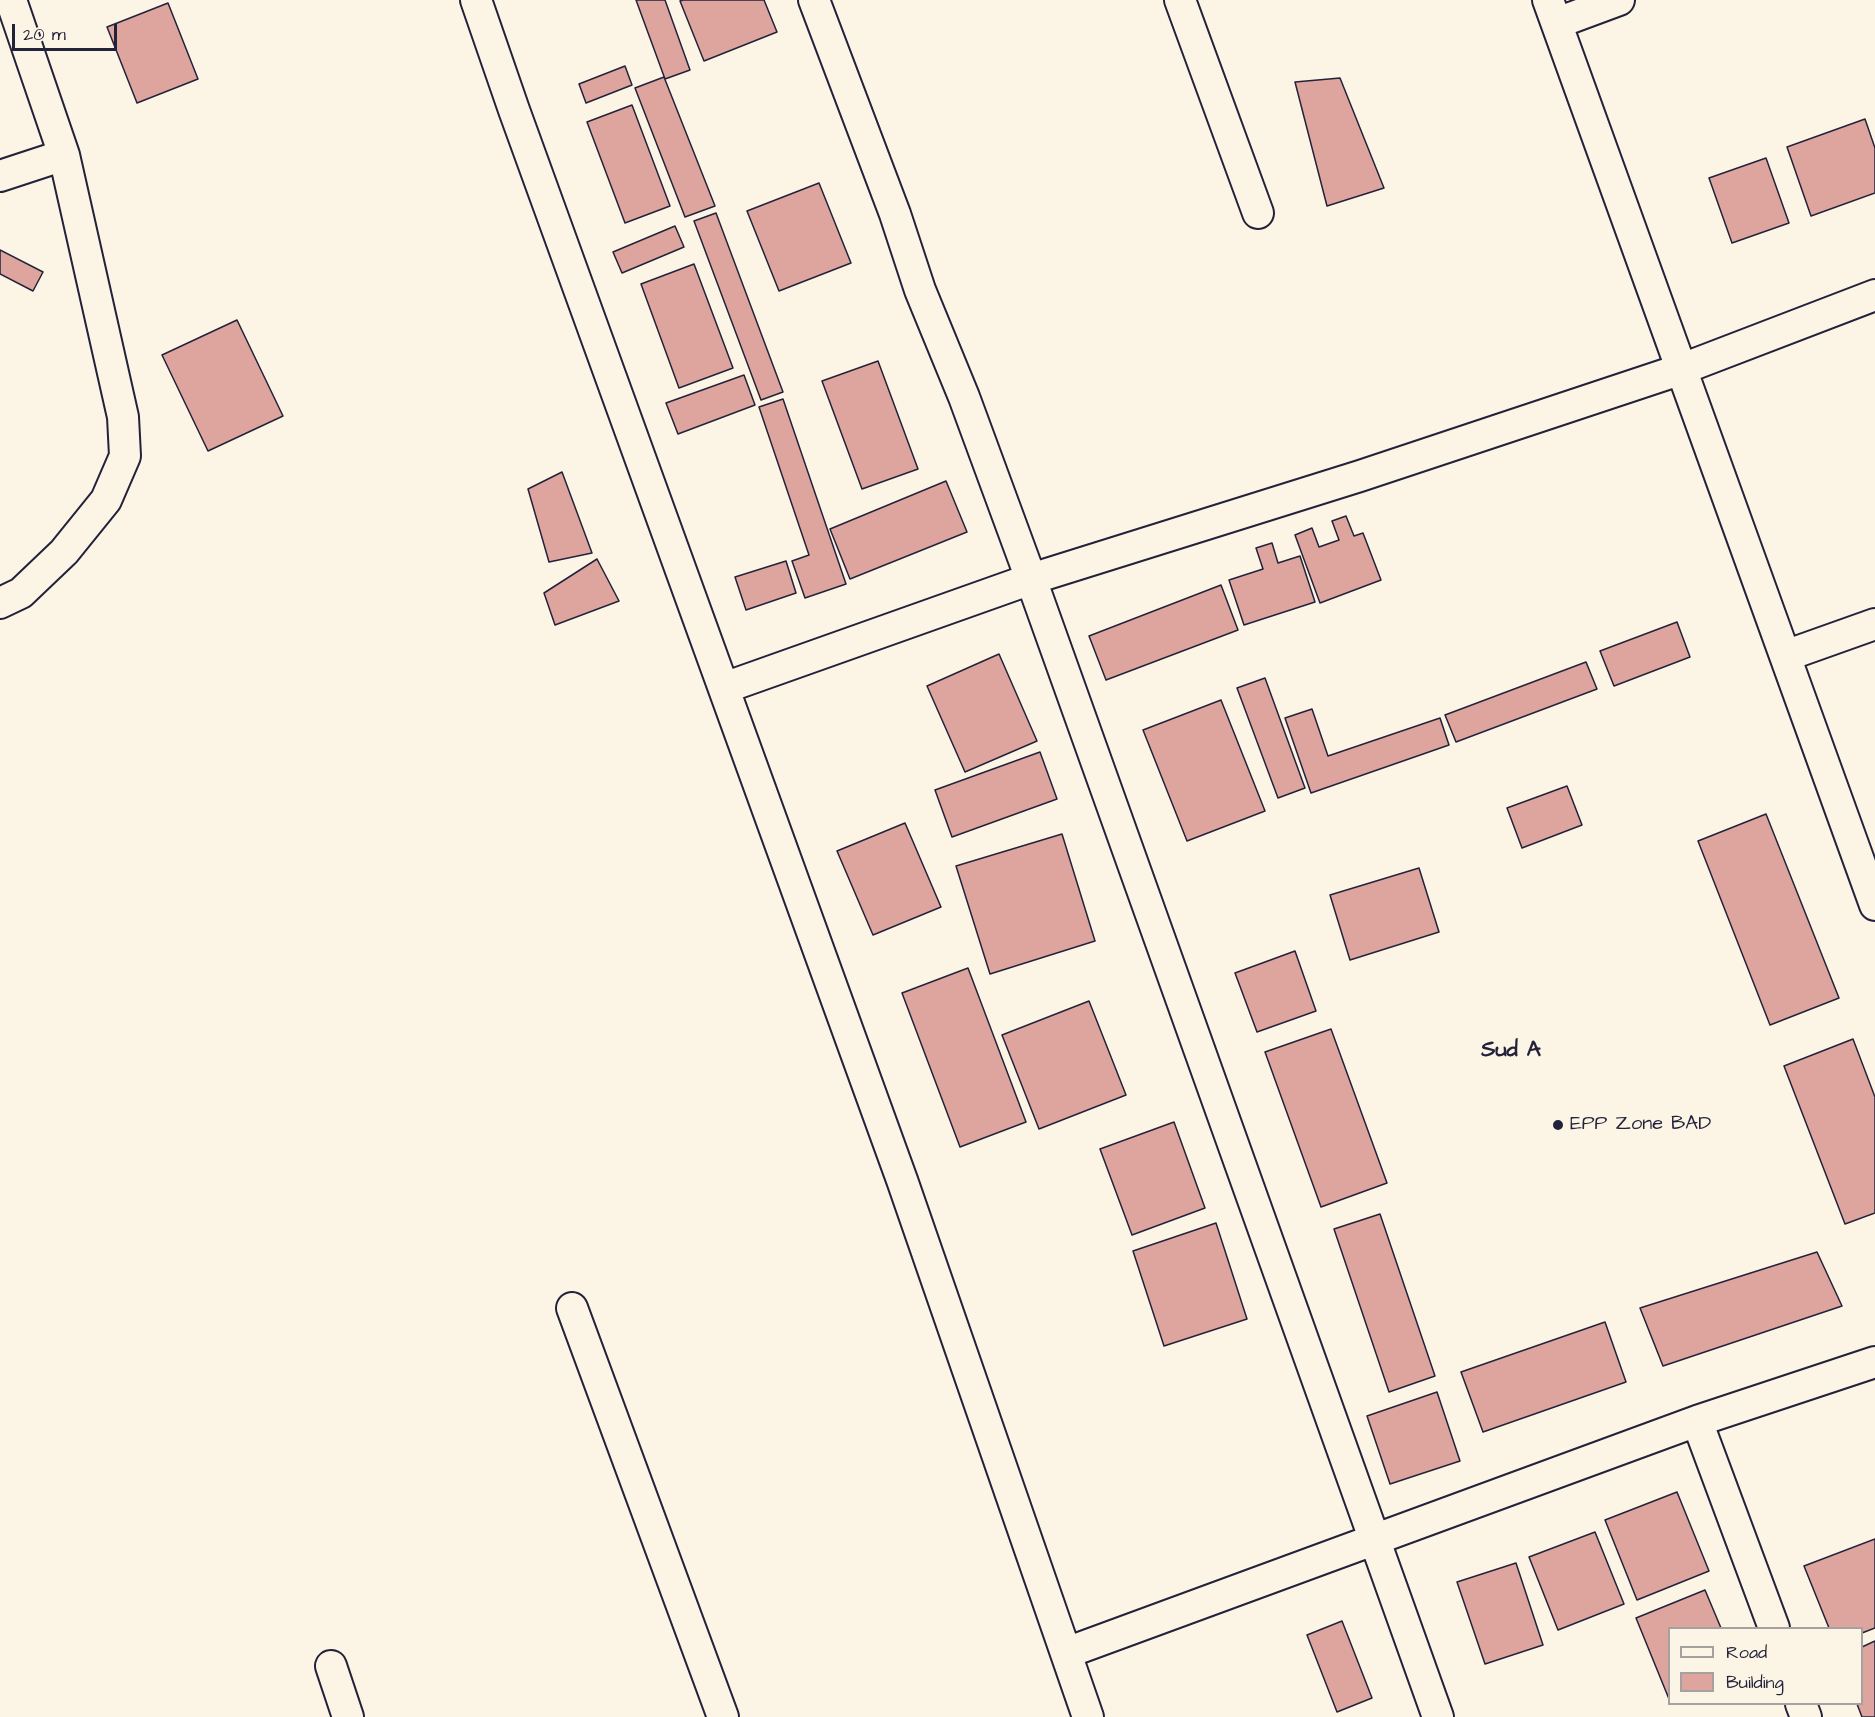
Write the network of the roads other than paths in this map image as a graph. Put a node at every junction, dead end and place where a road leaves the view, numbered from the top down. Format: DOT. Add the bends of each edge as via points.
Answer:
graph roads {
  1 [pos="11,0"];
  2 [pos="476,0"];
  3 [pos="814,0"];
  4 [pos="1180,0"];
  5 [pos="1619,0"];
  6 [pos="1552,12"];
  7 [pos="64,155"];
  8 [pos="0,176"];
  9 [pos="1258,213"];
  10 [pos="1875,295"];
  11 [pos="1682,369"];
  12 [pos="1032,579"];
  13 [pos="0,603"];
  14 [pos="1875,624"];
  15 [pos="1785,656"];
  16 [pos="724,688"];
  17 [pos="1875,905"];
  18 [pos="572,1308"];
  19 [pos="1875,1362"];
  20 [pos="1697,1421"];
  21 [pos="1376,1539"];
  22 [pos="1773,1627"];
  23 [pos="1066,1653"];
  24 [pos="331,1666"];
  25 [pos="348,1717"];
  26 [pos="723,1717"];
  27 [pos="1088,1717"];
  28 [pos="1438,1717"];
  1 -- 7 [label="street"];
  2 -- 16 [label="street"];
  3 -- 12 [label="street"];
  4 -- 9 [label="street"];
  5 -- 6 [label="street"];
  6 -- 11 [label="street"];
  7 -- 8 [label="street"];
  7 -- 13 [label="street" via="123,417 125,456 106,500 64,552 21,593"];
  10 -- 11 [label="street"];
  11 -- 12 [label="street"];
  11 -- 15 [label="street"];
  12 -- 16 [label="street"];
  12 -- 21 [label="street"];
  14 -- 15 [label="street"];
  15 -- 17 [label="street"];
  16 -- 23 [label="street" via="902,1180"];
  18 -- 26 [label="street"];
  19 -- 20 [label="street"];
  20 -- 21 [label="street"];
  20 -- 22 [label="street"];
  21 -- 23 [label="street"];
  21 -- 28 [label="street"];
  23 -- 27 [label="street"];
  24 -- 25 [label="street"];
}
